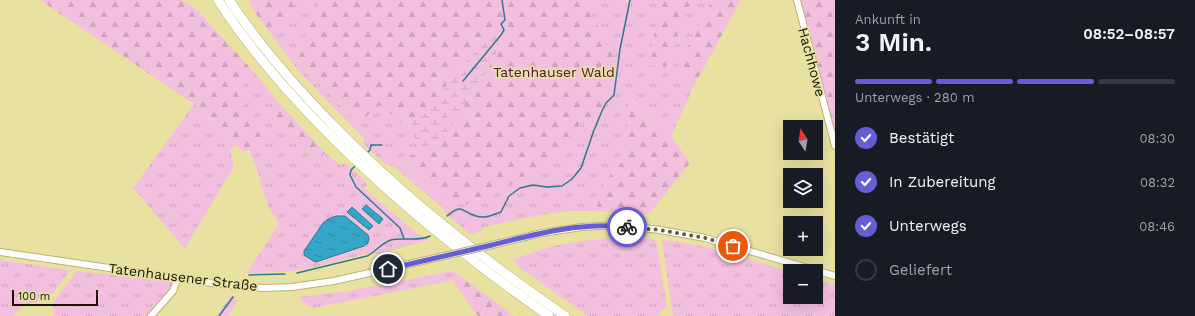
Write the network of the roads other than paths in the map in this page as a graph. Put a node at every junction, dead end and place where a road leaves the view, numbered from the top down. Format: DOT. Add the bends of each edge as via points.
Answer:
graph roads {
  1 [pos="211,0"];
  2 [pos="218,0"];
  3 [pos="229,0"];
  4 [pos="796,0"];
  5 [pos="231,20"];
  6 [pos="835,146"];
  7 [pos="353,152"];
  8 [pos="0,252"];
  9 [pos="835,276"];
  10 [pos="178,278"];
  11 [pos="152,316"];
  12 [pos="549,316"];
  13 [pos="565,316"];
  1 -- 5 [label="highway"];
  2 -- 5 [label="highway"];
  3 -- 7 [label="highway" via="266,50"];
  4 -- 6 [label="street, Hachhowe"];
  5 -- 7 [label="highway" via="278,81"];
  7 -- 12 [label="highway" via="373,178 452,245"];
  7 -- 13 [label="highway" via="380,171 465,242"];
  8 -- 10 [label="street, Tatenhausener Straße"];
  9 -- 10 [label="street, Tatenhausener Straße, bridge" via="705,238 617,226 582,227 542,233 334,281 292,287 263,288"];
  10 -- 11 [label="street" via="173,291"];
}
